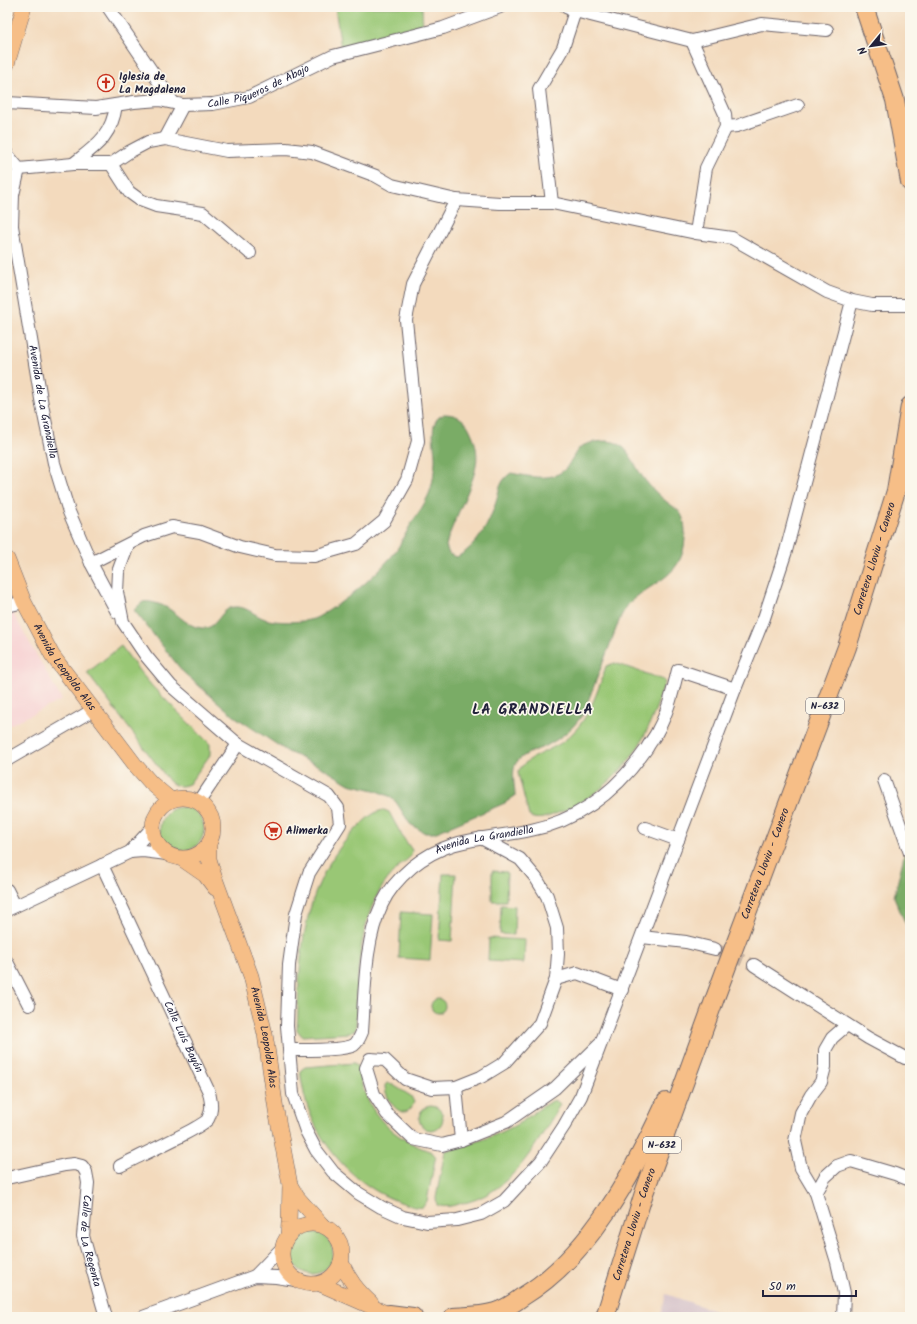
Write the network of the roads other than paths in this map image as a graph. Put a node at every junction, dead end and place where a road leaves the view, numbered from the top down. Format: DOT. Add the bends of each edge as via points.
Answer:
graph roads {
  1 [pos="24,7"];
  2 [pos="108,7"];
  3 [pos="500,7"];
  4 [pos="864,7"];
  5 [pos="571,9"];
  6 [pos="827,30"];
  7 [pos="692,41"];
  8 [pos="7,64"];
  9 [pos="7,103"];
  10 [pos="177,103"];
  11 [pos="116,105"];
  12 [pos="798,105"];
  13 [pos="726,127"];
  14 [pos="165,139"];
  15 [pos="7,154"];
  16 [pos="73,164"];
  17 [pos="111,164"];
  18 [pos="19,169"];
  19 [pos="910,182"];
  20 [pos="456,200"];
  21 [pos="552,203"];
  22 [pos="696,232"];
  23 [pos="250,253"];
  24 [pos="852,302"];
  25 [pos="910,305"];
  26 [pos="910,406"];
  27 [pos="128,545"];
  28 [pos="7,559"];
  29 [pos="91,563"];
  30 [pos="24,602"];
  31 [pos="7,606"];
  32 [pos="123,622"];
  33 [pos="736,689"];
  34 [pos="93,710"];
  35 [pos="238,744"];
  36 [pos="7,760"];
  37 [pos="136,766"];
  38 [pos="884,780"];
  39 [pos="171,800"];
  40 [pos="199,802"];
  41 [pos="157,813"];
  42 [pos="152,828"];
  43 [pos="645,828"];
  44 [pos="481,838"];
  45 [pos="678,840"];
  46 [pos="209,844"];
  47 [pos="130,852"];
  48 [pos="910,852"];
  49 [pos="167,854"];
  50 [pos="182,859"];
  51 [pos="102,865"];
  52 [pos="7,890"];
  53 [pos="220,895"];
  54 [pos="11,908"];
  55 [pos="642,937"];
  56 [pos="715,948"];
  57 [pos="7,962"];
  58 [pos="754,965"];
  59 [pos="556,979"];
  60 [pos="622,990"];
  61 [pos="715,998"];
  62 [pos="29,1005"];
  63 [pos="847,1025"];
  64 [pos="603,1040"];
  65 [pos="358,1041"];
  66 [pos="289,1050"];
  67 [pos="908,1057"];
  68 [pos="370,1059"];
  69 [pos="456,1087"];
  70 [pos="461,1140"];
  71 [pos="120,1166"];
  72 [pos="7,1178"];
  73 [pos="910,1180"];
  74 [pos="290,1185"];
  75 [pos="816,1193"];
  76 [pos="322,1225"];
  77 [pos="285,1242"];
  78 [pos="342,1262"];
  79 [pos="255,1276"];
  80 [pos="296,1280"];
  81 [pos="320,1284"];
  82 [pos="612,1293"];
  83 [pos="386,1315"];
  84 [pos="492,1315"];
  85 [pos="106,1317"];
  86 [pos="143,1317"];
  87 [pos="412,1317"];
  88 [pos="453,1317"];
  89 [pos="605,1317"];
  90 [pos="612,1317"];
  91 [pos="843,1317"];
  1 -- 8 [label="main road"];
  2 -- 10 [label="street"];
  3 -- 10 [label="street, Calle Piqueros de Abajo" via="443,28 333,56 249,97 213,104"];
  4 -- 19 [label="highway" via="895,100"];
  5 -- 7 [label="street"];
  5 -- 21 [label="street" via="563,48 539,89"];
  6 -- 7 [label="street" via="762,24"];
  7 -- 13 [label="street" via="725,114"];
  9 -- 11 [label="street, Calle Piqueros de Abajo" via="96,108"];
  10 -- 11 [label="street, Calle Piqueros de Abajo" via="159,100"];
  10 -- 14 [label="street"];
  11 -- 16 [label="street" via="114,118 103,139"];
  12 -- 13 [label="street" via="737,126"];
  13 -- 22 [label="street" via="706,168"];
  14 -- 17 [label="street" via="148,142"];
  14 -- 20 [label="street" via="228,151 286,149 312,152 376,176 392,185"];
  15 -- 18 [label="street"];
  16 -- 17 [label="street"];
  16 -- 18 [label="street"];
  17 -- 23 [label="street" via="129,192 140,200 156,206 203,213"];
  18 -- 29 [label="street, Avenida de La Grandiella" via="13,195 12,226 42,405 54,463 69,512"];
  20 -- 21 [label="street"];
  20 -- 27 [label="street" via="413,284 406,320 418,441 407,480 384,521 356,544 314,556 275,555 240,547 200,532 172,527 144,536"];
  21 -- 22 [label="street"];
  22 -- 24 [label="street" via="732,238 827,292"];
  24 -- 25 [label="street" via="872,306"];
  24 -- 33 [label="street, Avenida de La Grandiella" via="786,551 764,618"];
  26 -- 61 [label="highway, Carretera Lloviu - Canero / N-632" via="896,491 847,647"];
  27 -- 29 [label="street"];
  27 -- 32 [label="street" via="118,572 117,592"];
  28 -- 30 [label="main road, Avenida Leopoldo Alas"];
  29 -- 32 [label="street, Avenida de La Grandiella"];
  30 -- 31 [label="street"];
  30 -- 34 [label="main road, Avenida Leopoldo Alas" via="52,655"];
  32 -- 35 [label="street, Avenida de La Grandiella" via="171,686"];
  33 -- 44 [label="street, Avenida La Grandiella" via="678,670 672,695 658,731 622,780 602,798 566,819 539,828"];
  33 -- 45 [label="street, Avenida de La Grandiella"];
  34 -- 36 [label="street"];
  34 -- 37 [label="main road, Avenida Leopoldo Alas"];
  35 -- 40 [label="street"];
  35 -- 66 [label="street, Avenida de La Grandiella" via="329,796 338,808 340,824 309,873 296,914 290,965 287,1026"];
  37 -- 39 [label="main road, Avenida Leopoldo Alas"];
  37 -- 41 [label="main road, Avenida Leopoldo Alas" via="149,787"];
  38 -- 48 [label="street"];
  39 -- 40 [label="main road" via="185,798"];
  39 -- 41 [label="main road"];
  40 -- 46 [label="main road" via="211,816 213,826"];
  41 -- 42 [label="main road"];
  42 -- 47 [label="street"];
  42 -- 49 [label="main road" via="159,848"];
  43 -- 45 [label="street"];
  44 -- 59 [label="street" via="520,859 547,896 557,928"];
  44 -- 65 [label="street, Avenida La Grandiella" via="452,844 423,858 393,885 374,922 362,1032"];
  45 -- 55 [label="street, Avenida de La Grandiella"];
  46 -- 50 [label="main road" via="197,855"];
  46 -- 53 [label="main road, Avenida Leopoldo Alas" via="209,859"];
  47 -- 49 [label="street"];
  47 -- 51 [label="street"];
  49 -- 50 [label="main road"];
  50 -- 53 [label="main road, Avenida Leopoldo Alas" via="205,875"];
  51 -- 54 [label="street"];
  51 -- 71 [label="street, Calle Luis Bayón" via="209,1092 212,1108 207,1120 192,1130"];
  52 -- 54 [label="street"];
  53 -- 74 [label="main road, Avenida Leopoldo Alas" via="246,961 259,1006"];
  55 -- 56 [label="street"];
  55 -- 60 [label="street, Avenida de La Grandiella"];
  57 -- 62 [label="street"];
  58 -- 63 [label="street"];
  59 -- 60 [label="street" via="577,973"];
  59 -- 69 [label="street" via="540,1023 504,1063 481,1078"];
  60 -- 64 [label="street, Avenida de La Grandiella"];
  61 -- 82 [label="highway, Carretera Lloviu - Canero / N-632" via="644,1193"];
  61 -- 84 [label="highway" via="650,1136 592,1232 553,1276"];
  63 -- 67 [label="street"];
  63 -- 75 [label="street" via="832,1038 825,1050 825,1067 821,1082 801,1113 795,1141 801,1168"];
  64 -- 66 [label="street, Avenida de La Grandiella" via="581,1096 564,1126 541,1162 504,1201 481,1214 457,1220 425,1222 403,1217 381,1207 358,1193 333,1172 316,1150 306,1131 293,1094"];
  64 -- 70 [label="street" via="555,1088 506,1122"];
  65 -- 66 [label="street" via="353,1046 324,1050"];
  65 -- 68 [label="street"];
  68 -- 69 [label="street" via="385,1060 405,1079 432,1088"];
  68 -- 70 [label="street" via="366,1068 374,1094 386,1114 413,1139 442,1145"];
  69 -- 70 [label="street"];
  72 -- 85 [label="street, Calle de La Regenta" via="65,1165 82,1166 88,1183 83,1236"];
  73 -- 75 [label="street" via="851,1161 837,1166 825,1177"];
  74 -- 76 [label="main road, Avenida Leopoldo Alas" via="301,1202"];
  74 -- 77 [label="main road, Avenida Leopoldo Alas" via="289,1223"];
  75 -- 91 [label="street" via="839,1270 844,1293"];
  76 -- 77 [label="main road" via="303,1224 295,1228"];
  76 -- 78 [label="main road" via="336,1234 340,1241"];
  77 -- 79 [label="street"];
  77 -- 80 [label="main road" via="282,1257 284,1266"];
  78 -- 81 [label="main road" via="334,1276"];
  78 -- 83 [label="main road" via="357,1289"];
  79 -- 80 [label="street"];
  79 -- 86 [label="street"];
  80 -- 81 [label="main road"];
  81 -- 83 [label="main road"];
  82 -- 89 [label="highway, Carretera Lloviu - Canero / N-632"];
  82 -- 90 [label="highway"];
  83 -- 87 [label="highway"];
  84 -- 88 [label="highway"];
}
